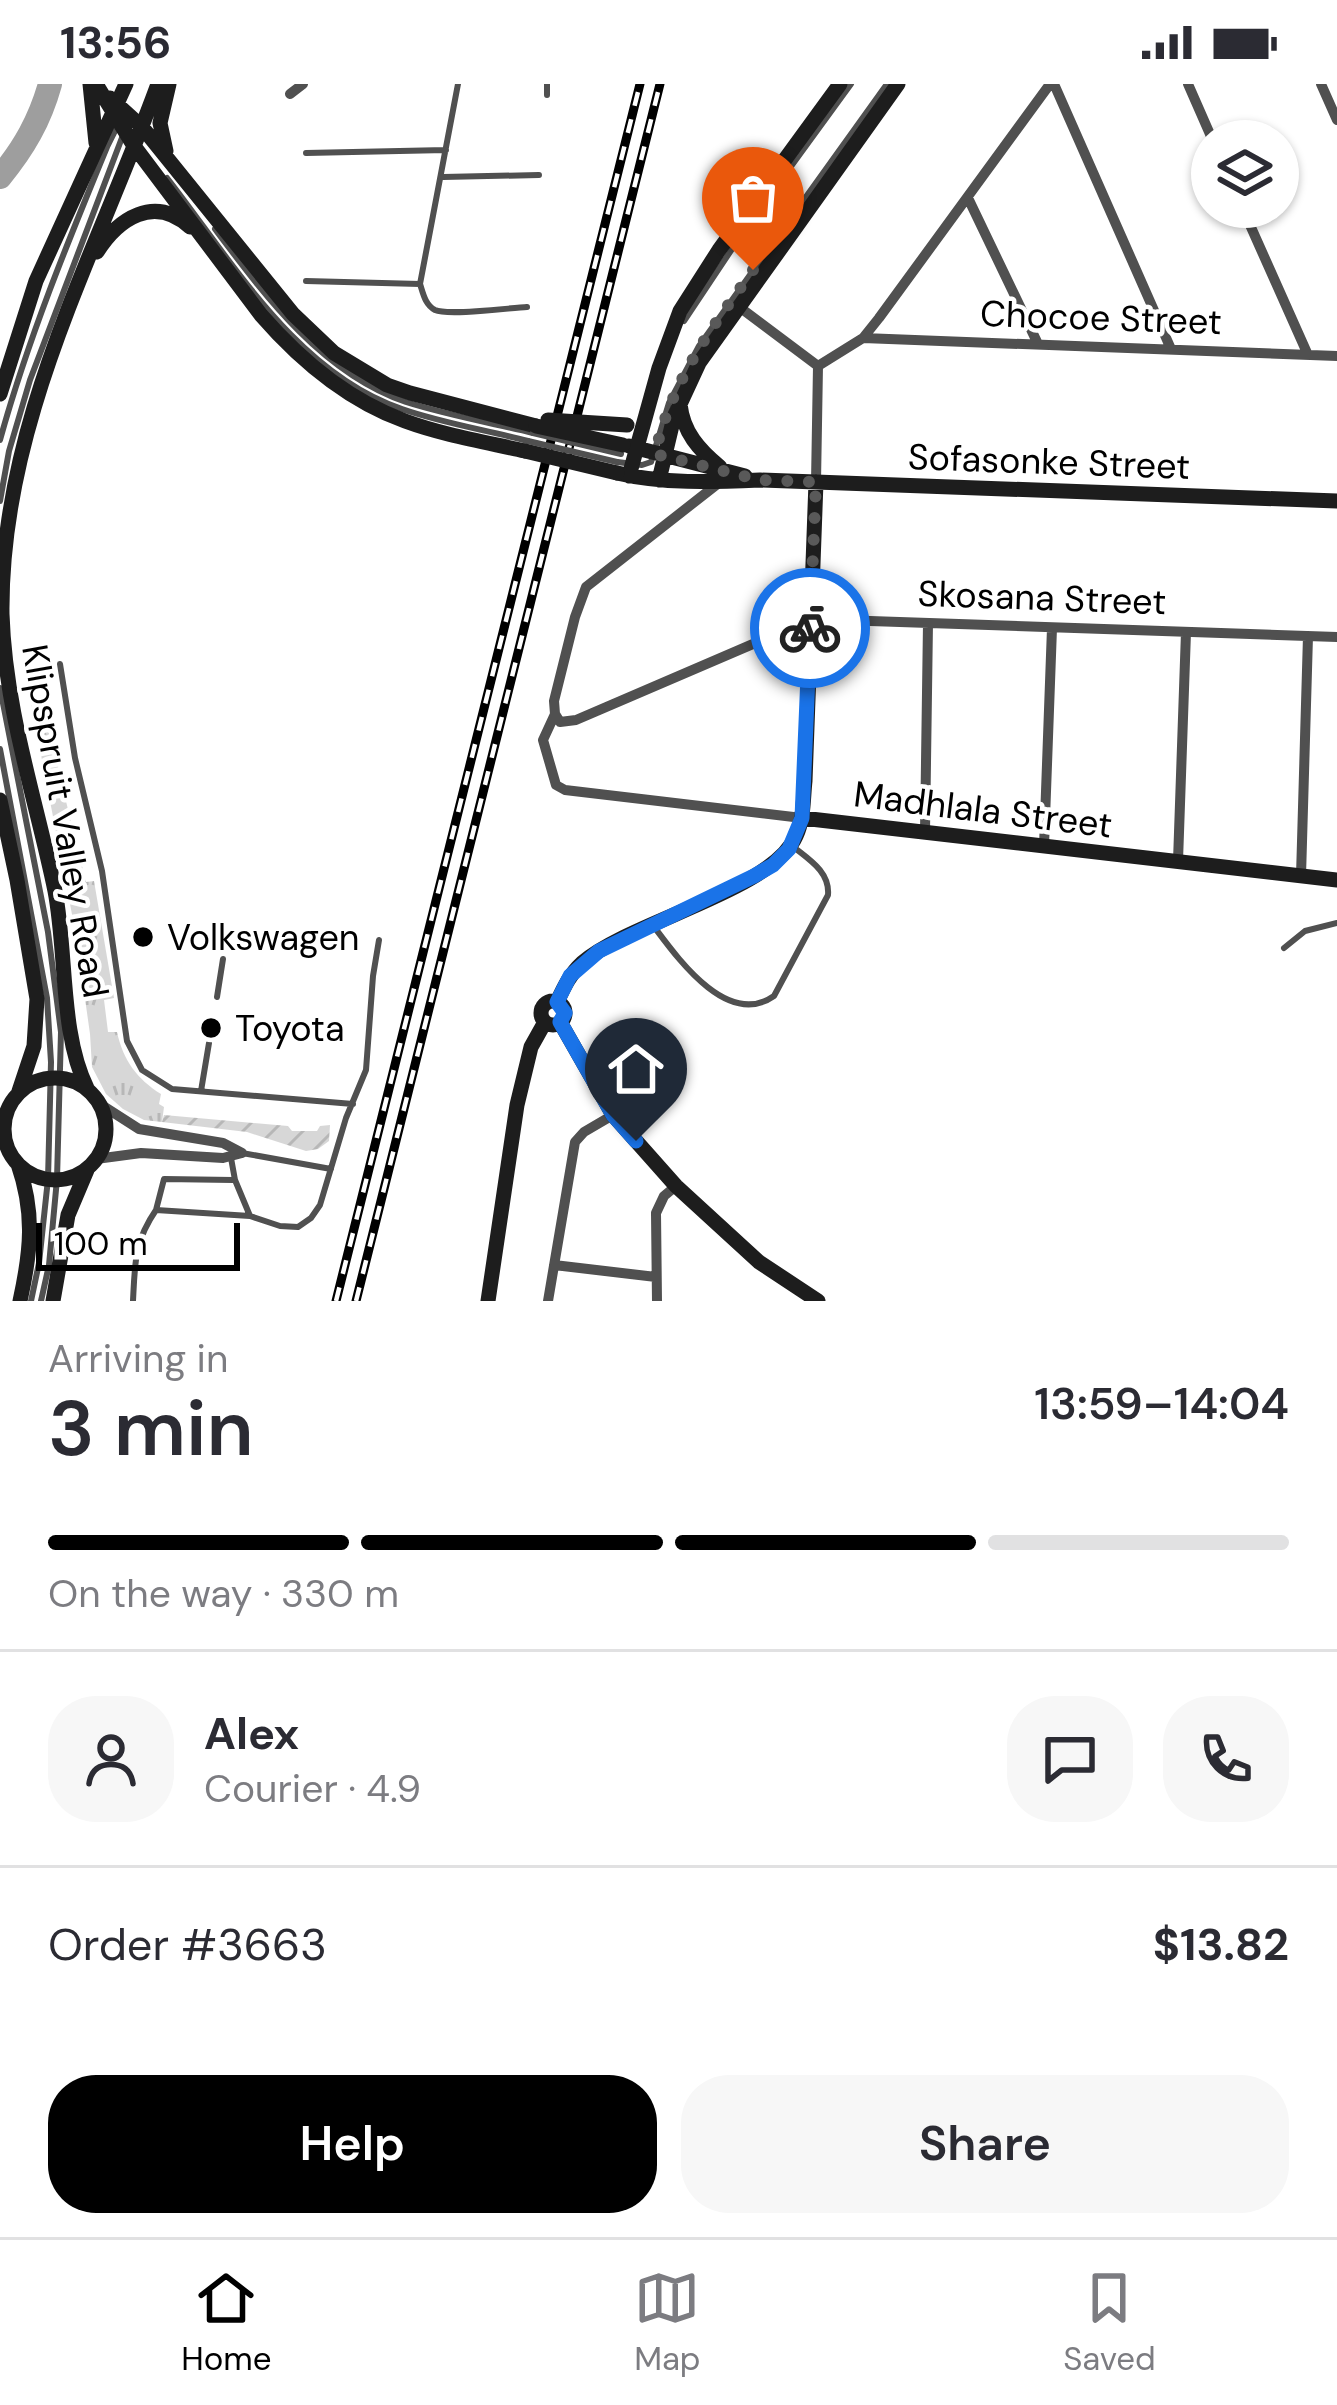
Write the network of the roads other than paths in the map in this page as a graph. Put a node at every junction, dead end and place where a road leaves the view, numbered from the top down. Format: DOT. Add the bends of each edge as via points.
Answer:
graph roads {
  1 [pos="126,84"];
  2 [pos="158,84"];
  3 [pos="169,84"];
  4 [pos="303,84"];
  5 [pos="458,84"];
  6 [pos="547,84"];
  7 [pos="840,84"];
  8 [pos="851,84"];
  9 [pos="887,84"];
  10 [pos="898,84"];
  11 [pos="1052,84"];
  12 [pos="1188,84"];
  13 [pos="1322,84"];
  14 [pos="95,85"];
  15 [pos="290,94"];
  16 [pos="547,95"];
  17 [pos="1204,120"];
  18 [pos="1337,120"];
  19 [pos="128,126"];
  20 [pos="96,146"];
  21 [pos="446,150"];
  22 [pos="305,153"];
  23 [pos="169,160"];
  24 [pos="539,175"];
  25 [pos="442,177"];
  26 [pos="968,198"];
  27 [pos="1252,228"];
  28 [pos="205,241"];
  29 [pos="306,280"];
  30 [pos="420,284"];
  31 [pos="75,291"];
  32 [pos="738,306"];
  33 [pos="527,308"];
  34 [pos="862,338"];
  35 [pos="1038,344"];
  36 [pos="1171,350"];
  37 [pos="1308,355"];
  38 [pos="1337,356"];
  39 [pos="818,366"];
  40 [pos="0,394"];
  41 [pos="680,400"];
  42 [pos="639,427"];
  43 [pos="534,434"];
  44 [pos="0,440"];
  45 [pos="634,458"];
  46 [pos="722,476"];
  47 [pos="659,480"];
  48 [pos="816,482"];
  49 [pos="0,501"];
  50 [pos="1337,501"];
  51 [pos="811,619"];
  52 [pos="928,623"];
  53 [pos="1052,628"];
  54 [pos="1186,632"];
  55 [pos="1307,636"];
  56 [pos="1337,637"];
  57 [pos="60,664"];
  58 [pos="0,688"];
  59 [pos="555,714"];
  60 [pos="0,749"];
  61 [pos="0,800"];
  62 [pos="802,818"];
  63 [pos="925,832"];
  64 [pos="791,845"];
  65 [pos="1044,846"];
  66 [pos="1178,861"];
  67 [pos="1300,876"];
  68 [pos="1337,880"];
  69 [pos="1337,923"];
  70 [pos="652,925"];
  71 [pos="379,940"];
  72 [pos="1284,948"];
  73 [pos="224,959"];
  74 [pos="217,997"];
  75 [pos="553,1022"];
  76 [pos="209,1043"];
  77 [pos="56,1078"];
  78 [pos="87,1088"];
  79 [pos="201,1091"];
  80 [pos="18,1094"];
  81 [pos="100,1104"];
  82 [pos="353,1104"];
  83 [pos="613,1115"];
  84 [pos="234,1152"];
  85 [pos="92,1163"];
  86 [pos="18,1164"];
  87 [pos="331,1168"];
  88 [pos="52,1179"];
  89 [pos="235,1180"];
  90 [pos="676,1186"];
  91 [pos="156,1210"];
  92 [pos="250,1216"];
  93 [pos="554,1265"];
  94 [pos="656,1277"];
  95 [pos="20,1301"];
  96 [pos="32,1301"];
  97 [pos="41,1301"];
  98 [pos="53,1301"];
  99 [pos="133,1301"];
  100 [pos="488,1301"];
  101 [pos="548,1301"];
  102 [pos="657,1301"];
  103 [pos="816,1301"];
  1 -- 19 [label="main road, Klipspruit Valley Road"];
  2 -- 19 [label="main road, Klipspruit Valley Road"];
  3 -- 23 [label="main road" via="160,123"];
  4 -- 15 [label="street"];
  5 -- 21 [label="lane"];
  6 -- 16 [label="lane"];
  7 -- 42 [label="main road" via="680,310"];
  8 -- 42 [label="lane" via="689,311"];
  9 -- 45 [label="lane" via="699,346"];
  10 -- 32 [label="main road"];
  11 -- 26 [label="street"];
  11 -- 36 [label="street"];
  12 -- 17 [label="street"];
  13 -- 18 [label="street"];
  14 -- 19 [label="main road"];
  14 -- 20 [label="main road"];
  19 -- 20 [label="main road, Klipspruit Valley Road"];
  19 -- 23 [label="main road, Sofasonke Street"];
  19 -- 28 [label="main road, Sofasonke Street"];
  19 -- 31 [label="main road, Klipspruit Valley Road"];
  19 -- 43 [label="lane" via="322,353 407,402"];
  19 -- 44 [label="lane, Klipspruit Valley Road" via="106,147"];
  19 -- 49 [label="lane, Klipspruit Valley Road" via="30,380"];
  20 -- 40 [label="main road, Klipspruit Valley Road" via="36,281"];
  21 -- 22 [label="lane"];
  21 -- 25 [label="lane"];
  23 -- 43 [label="main road, Sofasonke Street" via="334,353 410,393 501,416"];
  24 -- 25 [label="lane"];
  25 -- 30 [label="lane"];
  26 -- 34 [label="street"];
  26 -- 35 [label="street"];
  27 -- 37 [label="street"];
  28 -- 31 [label="main road" via="166,213 125,219"];
  28 -- 43 [label="main road, Sofasonke Street" via="282,340 345,391 416,425"];
  29 -- 30 [label="lane"];
  30 -- 33 [label="lane" via="435,310"];
  31 -- 78 [label="main road, Klipspruit Valley Road" via="18,461 2,614 8,691 55,890 71,1041"];
  32 -- 39 [label="street"];
  32 -- 41 [label="main road"];
  34 -- 35 [label="street, Chocoe Street"];
  34 -- 39 [label="street"];
  35 -- 36 [label="street, Chocoe Street"];
  36 -- 37 [label="street, Chocoe Street"];
  37 -- 38 [label="street, Chocoe Street"];
  39 -- 48 [label="street"];
  41 -- 45 [label="main road"];
  41 -- 46 [label="main road" via="691,436"];
  42 -- 43 [label="main road, bridge"];
  42 -- 45 [label="main road"];
  43 -- 45 [label="main road, Sofasonke Street, bridge"];
  43 -- 45 [label="main road, Sofasonke Street, bridge"];
  45 -- 46 [label="main road, Sofasonke Street"];
  45 -- 47 [label="main road"];
  45 -- 47 [label="main road, Sofasonke Street"];
  46 -- 47 [label="main road, Sofasonke Street"];
  46 -- 48 [label="main road, Sofasonke Street"];
  46 -- 59 [label="street, Madhlala Street" via="586,587"];
  48 -- 50 [label="main road, Sofasonke Street"];
  48 -- 51 [label="main road"];
  51 -- 52 [label="street, Skosana Street"];
  51 -- 59 [label="street, Skosana Street" via="576,720 560,722"];
  51 -- 62 [label="main road"];
  52 -- 53 [label="street, Skosana Street"];
  52 -- 63 [label="street"];
  53 -- 54 [label="street, Skosana Street"];
  53 -- 65 [label="street"];
  54 -- 55 [label="street, Skosana Street"];
  54 -- 66 [label="street"];
  55 -- 56 [label="street, Skosana Street"];
  55 -- 67 [label="street"];
  57 -- 79 [label="lane" via="103,871 127,1041 156,1081"];
  58 -- 77 [label="lane, Klipspruit Valley Road" via="48,932 61,1032"];
  59 -- 62 [label="street, Madhlala Street" via="543,740 556,785"];
  60 -- 77 [label="lane, Klipspruit Valley Road"];
  61 -- 80 [label="main road, Klipspruit Valley Road" via="37,999 34,1046"];
  62 -- 63 [label="main road, Madhlala Street"];
  62 -- 64 [label="main road"];
  63 -- 65 [label="main road, Madhlala Street"];
  64 -- 70 [label="main road" via="754,876"];
  64 -- 70 [label="lane" via="830,887 765,1002 732,1001 700,982"];
  65 -- 66 [label="main road, Madhlala Street"];
  66 -- 67 [label="main road, Madhlala Street"];
  67 -- 68 [label="main road, Madhlala Street"];
  69 -- 72 [label="lane"];
  70 -- 75 [label="main road" via="585,960 557,1002 565,1013"];
  71 -- 82 [label="lane" via="366,1070"];
  73 -- 74 [label="lane"];
  75 -- 83 [label="main road"];
  75 -- 100 [label="main road" via="531,1047 517,1105"];
  76 -- 79 [label="lane"];
  77 -- 78 [label="main road"];
  77 -- 80 [label="main road"];
  77 -- 88 [label="lane, Klipspruit Valley Road"];
  78 -- 81 [label="main road"];
  79 -- 82 [label="lane"];
  80 -- 86 [label="main road, Klipspruit Valley Road" via="4,1126"];
  81 -- 84 [label="street" via="146,1132 223,1143"];
  81 -- 85 [label="main road" via="106,1132"];
  82 -- 87 [label="lane"];
  83 -- 90 [label="main road"];
  83 -- 93 [label="street" via="574,1142"];
  84 -- 85 [label="street" via="141,1153"];
  84 -- 87 [label="lane"];
  84 -- 89 [label="lane"];
  85 -- 88 [label="main road"];
  85 -- 98 [label="main road" via="68,1214"];
  86 -- 88 [label="main road"];
  86 -- 95 [label="main road" via="31,1228"];
  87 -- 92 [label="lane" via="320,1205 298,1226"];
  88 -- 96 [label="lane, Klipspruit Valley Road"];
  88 -- 97 [label="lane, Klipspruit Valley Road"];
  89 -- 91 [label="lane" via="164,1179"];
  89 -- 92 [label="lane"];
  90 -- 94 [label="street" via="656,1214"];
  90 -- 103 [label="main road" via="759,1262"];
  91 -- 92 [label="lane"];
  91 -- 99 [label="lane" via="136,1245"];
  93 -- 94 [label="street"];
  93 -- 101 [label="street"];
  94 -- 102 [label="street"];
}
